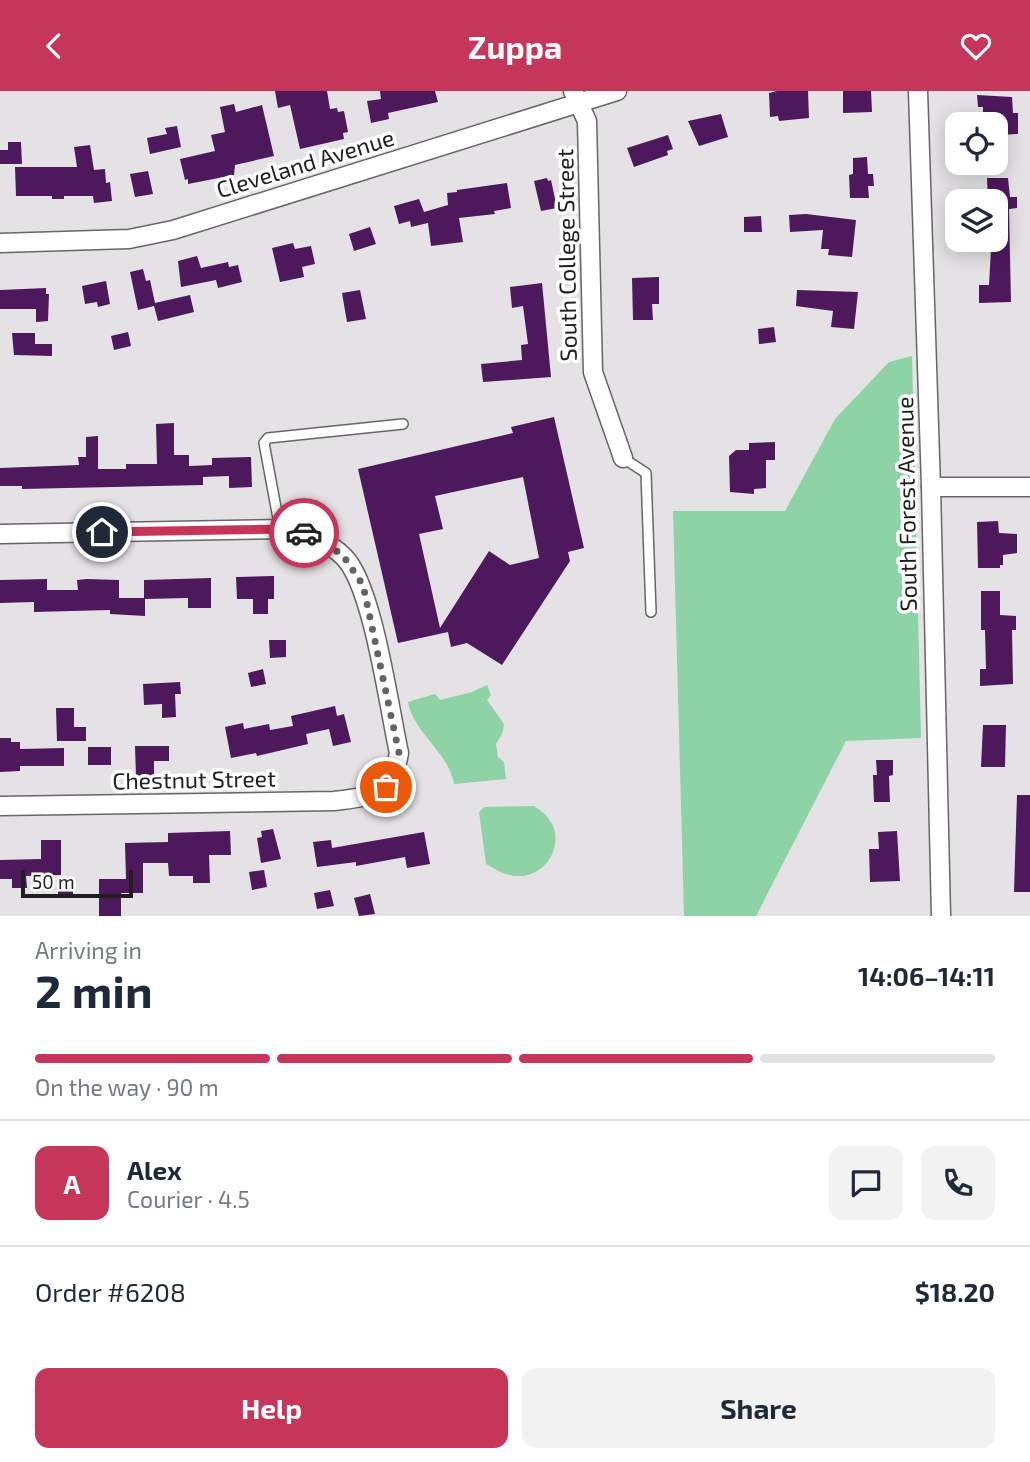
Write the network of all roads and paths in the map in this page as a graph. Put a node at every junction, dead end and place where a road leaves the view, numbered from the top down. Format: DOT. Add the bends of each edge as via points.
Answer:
graph roads {
  1 [pos="617,91"];
  2 [pos="918,91"];
  3 [pos="575,97"];
  4 [pos="0,243"];
  5 [pos="403,424"];
  6 [pos="623,458"];
  7 [pos="932,487"];
  8 [pos="1030,487"];
  9 [pos="280,529"];
  10 [pos="0,534"];
  11 [pos="651,612"];
  12 [pos="0,806"];
  13 [pos="941,916"];
  1 -- 3 [label="street, Cleveland Avenue"];
  2 -- 7 [label="street, South Forest Avenue"];
  3 -- 4 [label="street, Cleveland Avenue" via="173,230 129,239"];
  3 -- 6 [label="street, South College Street" via="587,121 593,372"];
  5 -- 9 [label="lane" via="268,438 264,443"];
  6 -- 11 [label="lane" via="646,473"];
  7 -- 8 [label="street"];
  7 -- 13 [label="street, South Forest Avenue"];
  9 -- 10 [label="street"];
  9 -- 12 [label="street, Chestnut Street" via="310,535 344,557 363,585 399,753 396,773 386,787 366,797 334,801"];
}
